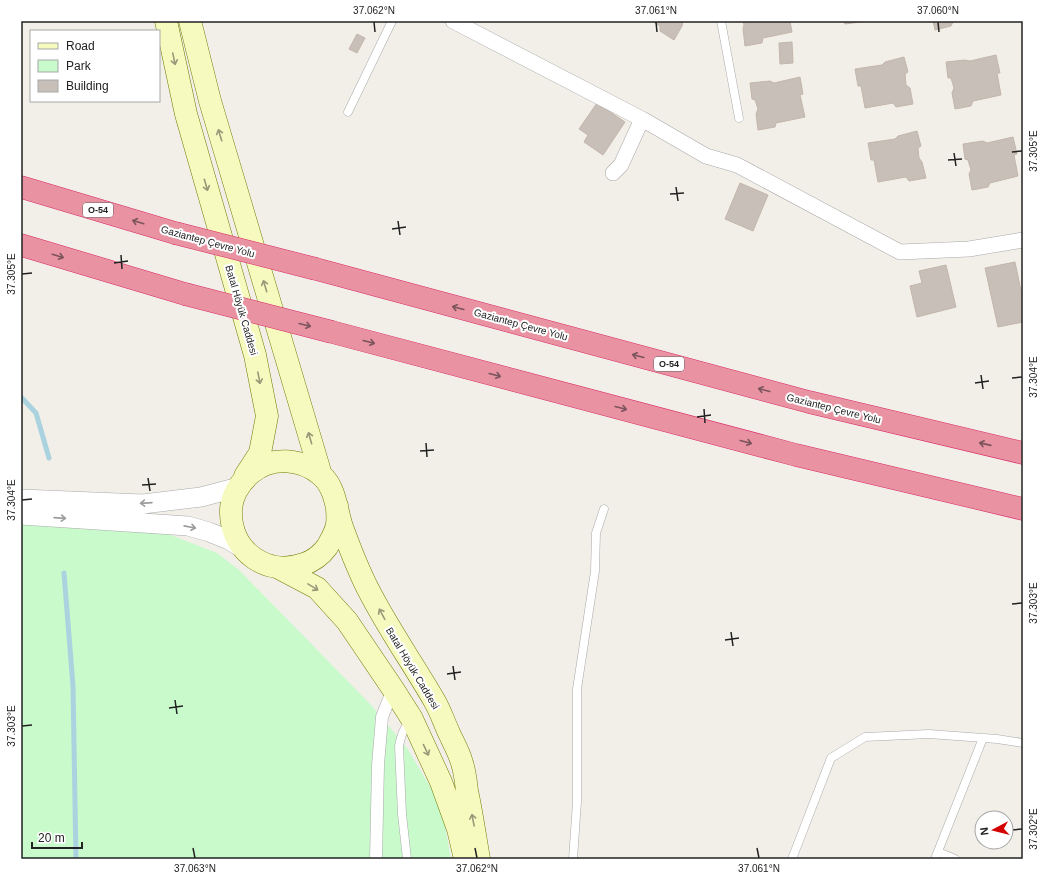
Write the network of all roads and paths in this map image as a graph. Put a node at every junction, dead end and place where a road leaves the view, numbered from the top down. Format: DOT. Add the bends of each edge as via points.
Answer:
graph roads {
  1 [pos="166,21"];
  2 [pos="190,21"];
  3 [pos="392,21"];
  4 [pos="453,21"];
  5 [pos="721,21"];
  6 [pos="348,112"];
  7 [pos="739,118"];
  8 [pos="642,119"];
  9 [pos="613,174"];
  10 [pos="21,187"];
  11 [pos="1023,240"];
  12 [pos="21,245"];
  13 [pos="1023,453"];
  14 [pos="321,475"];
  15 [pos="241,483"];
  16 [pos="21,499"];
  17 [pos="337,506"];
  18 [pos="604,509"];
  19 [pos="1023,509"];
  20 [pos="21,515"];
  21 [pos="244,549"];
  22 [pos="279,568"];
  23 [pos="393,689"];
  24 [pos="412,719"];
  25 [pos="983,738"];
  26 [pos="1023,743"];
  27 [pos="936,855"];
  28 [pos="376,859"];
  29 [pos="408,859"];
  30 [pos="465,859"];
  31 [pos="479,859"];
  32 [pos="573,859"];
  33 [pos="792,859"];
  34 [pos="955,859"];
  1 -- 15 [label="main road, Batal Höyük Caddesi, one-way" via="186,114 255,355 267,416 260,453"];
  14 -- 2 [label="main road, Batal Höyük Caddesi, one-way" via="210,101"];
  3 -- 6 [label="lane"];
  4 -- 8 [label="street"];
  5 -- 7 [label="lane"];
  8 -- 9 [label="street" via="621,165"];
  8 -- 11 [label="street" via="706,156 737,166 900,252 969,250"];
  13 -- 10 [label="highway, Gaziantep Çevre Yolu / O-54, one-way, bridge" via="802,400 175,233"];
  12 -- 19 [label="highway, one-way, bridge" via="186,294 796,455"];
  14 -- 15 [label="main road, Batal Höyük Caddesi" via="307,466 290,461 273,462 256,468"];
  14 -- 17 [label="main road, Batal Höyük Caddesi" via="332,489"];
  15 -- 16 [label="street, one-way" via="201,497 143,504"];
  15 -- 21 [label="main road, Batal Höyük Caddesi" via="234,494 231,512 233,529"];
  17 -- 22 [label="main road, Batal Höyük Caddesi" via="337,523 332,539 323,552 310,562 295,567"];
  31 -- 17 [label="main road, Batal Höyük Caddesi, one-way" via="462,762 435,702 387,624 365,582 349,547"];
  18 -- 32 [label="lane" via="596,533 595,571 577,689 577,802"];
  20 -- 21 [label="street, one-way" via="188,526 229,540"];
  21 -- 22 [label="main road, Batal Höyük Caddesi" via="264,564"];
  22 -- 23 [label="main road, Batal Höyük Caddesi, one-way" via="317,588 347,621"];
  23 -- 24 [label="main road, Batal Höyük Caddesi"];
  23 -- 28 [label="street" via="382,717"];
  24 -- 29 [label="lane" via="404,728 399,746 402,814"];
  24 -- 30 [label="main road, Batal Höyük Caddesi, one-way" via="441,782 458,829"];
  25 -- 26 [label="lane"];
  25 -- 27 [label="lane"];
  25 -- 33 [label="lane" via="929,734 865,737 832,758"];
  27 -- 34 [label="lane"];
}
